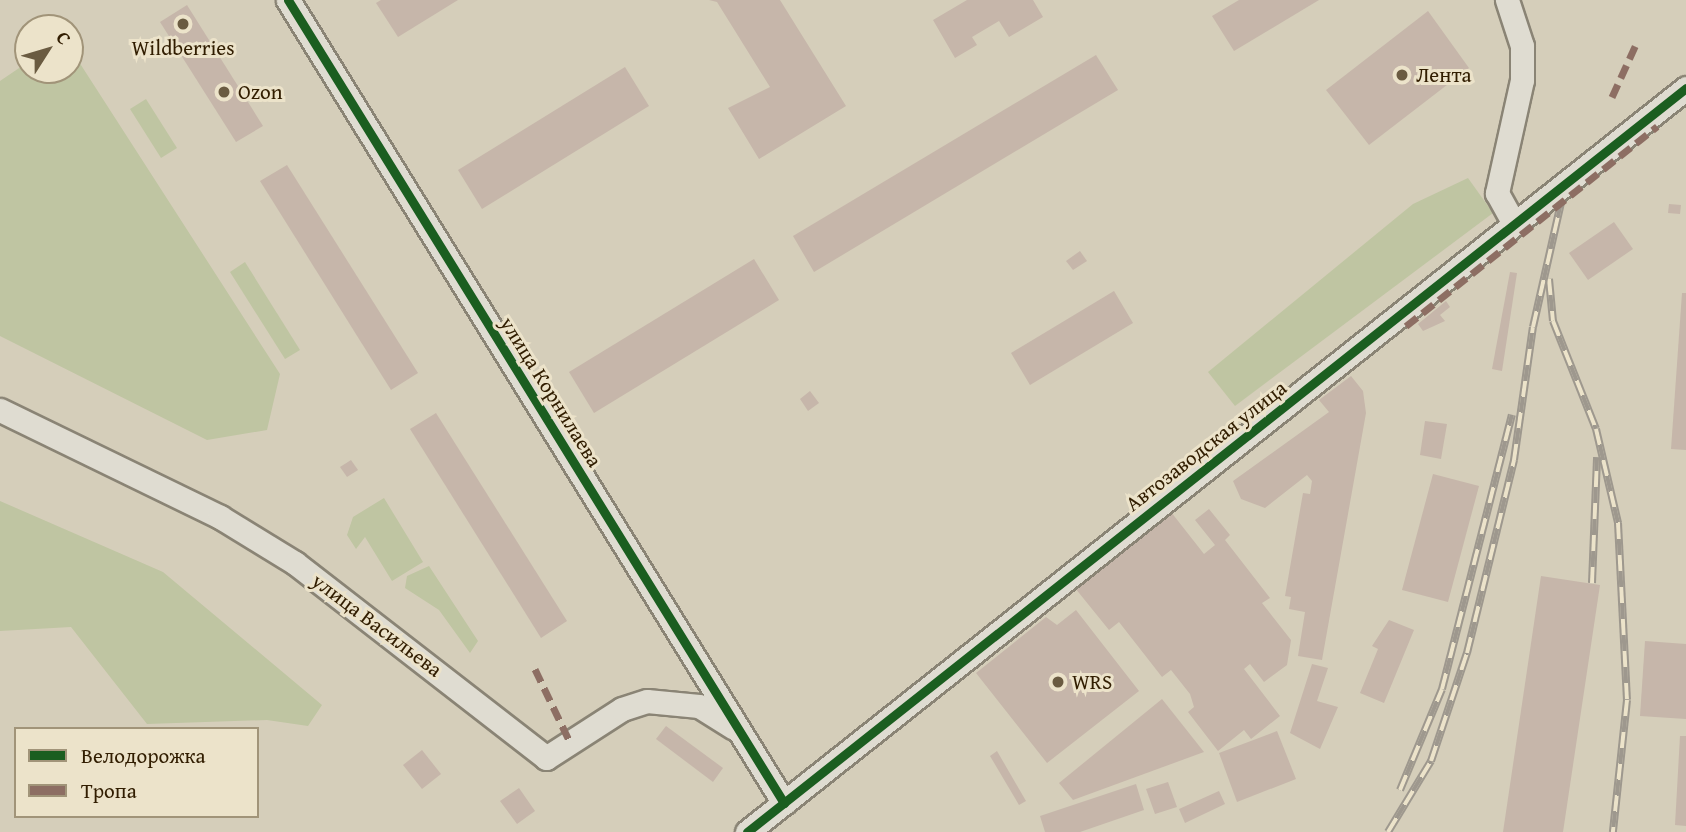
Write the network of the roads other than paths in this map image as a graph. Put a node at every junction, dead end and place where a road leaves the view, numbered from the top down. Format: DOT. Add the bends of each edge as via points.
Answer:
graph roads {
  1 [pos="288,0"];
  2 [pos="1507,0"];
  3 [pos="1686,88"];
  4 [pos="1514,224"];
  5 [pos="0,410"];
  6 [pos="741,734"];
  7 [pos="784,803"];
  8 [pos="747,832"];
  1 -- 6 [label="street, улица Корнилаева"];
  2 -- 4 [label="street" via="1522,46 1522,80 1497,193"];
  3 -- 4 [label="street, Автозаводская улица"];
  4 -- 7 [label="street, Автозаводская улица"];
  5 -- 6 [label="street, улица Васильева" via="220,517 295,563 546,758 622,709 647,701 699,706"];
  6 -- 7 [label="street, улица Корнилаева"];
  7 -- 8 [label="street, Автозаводская улица"];
}
